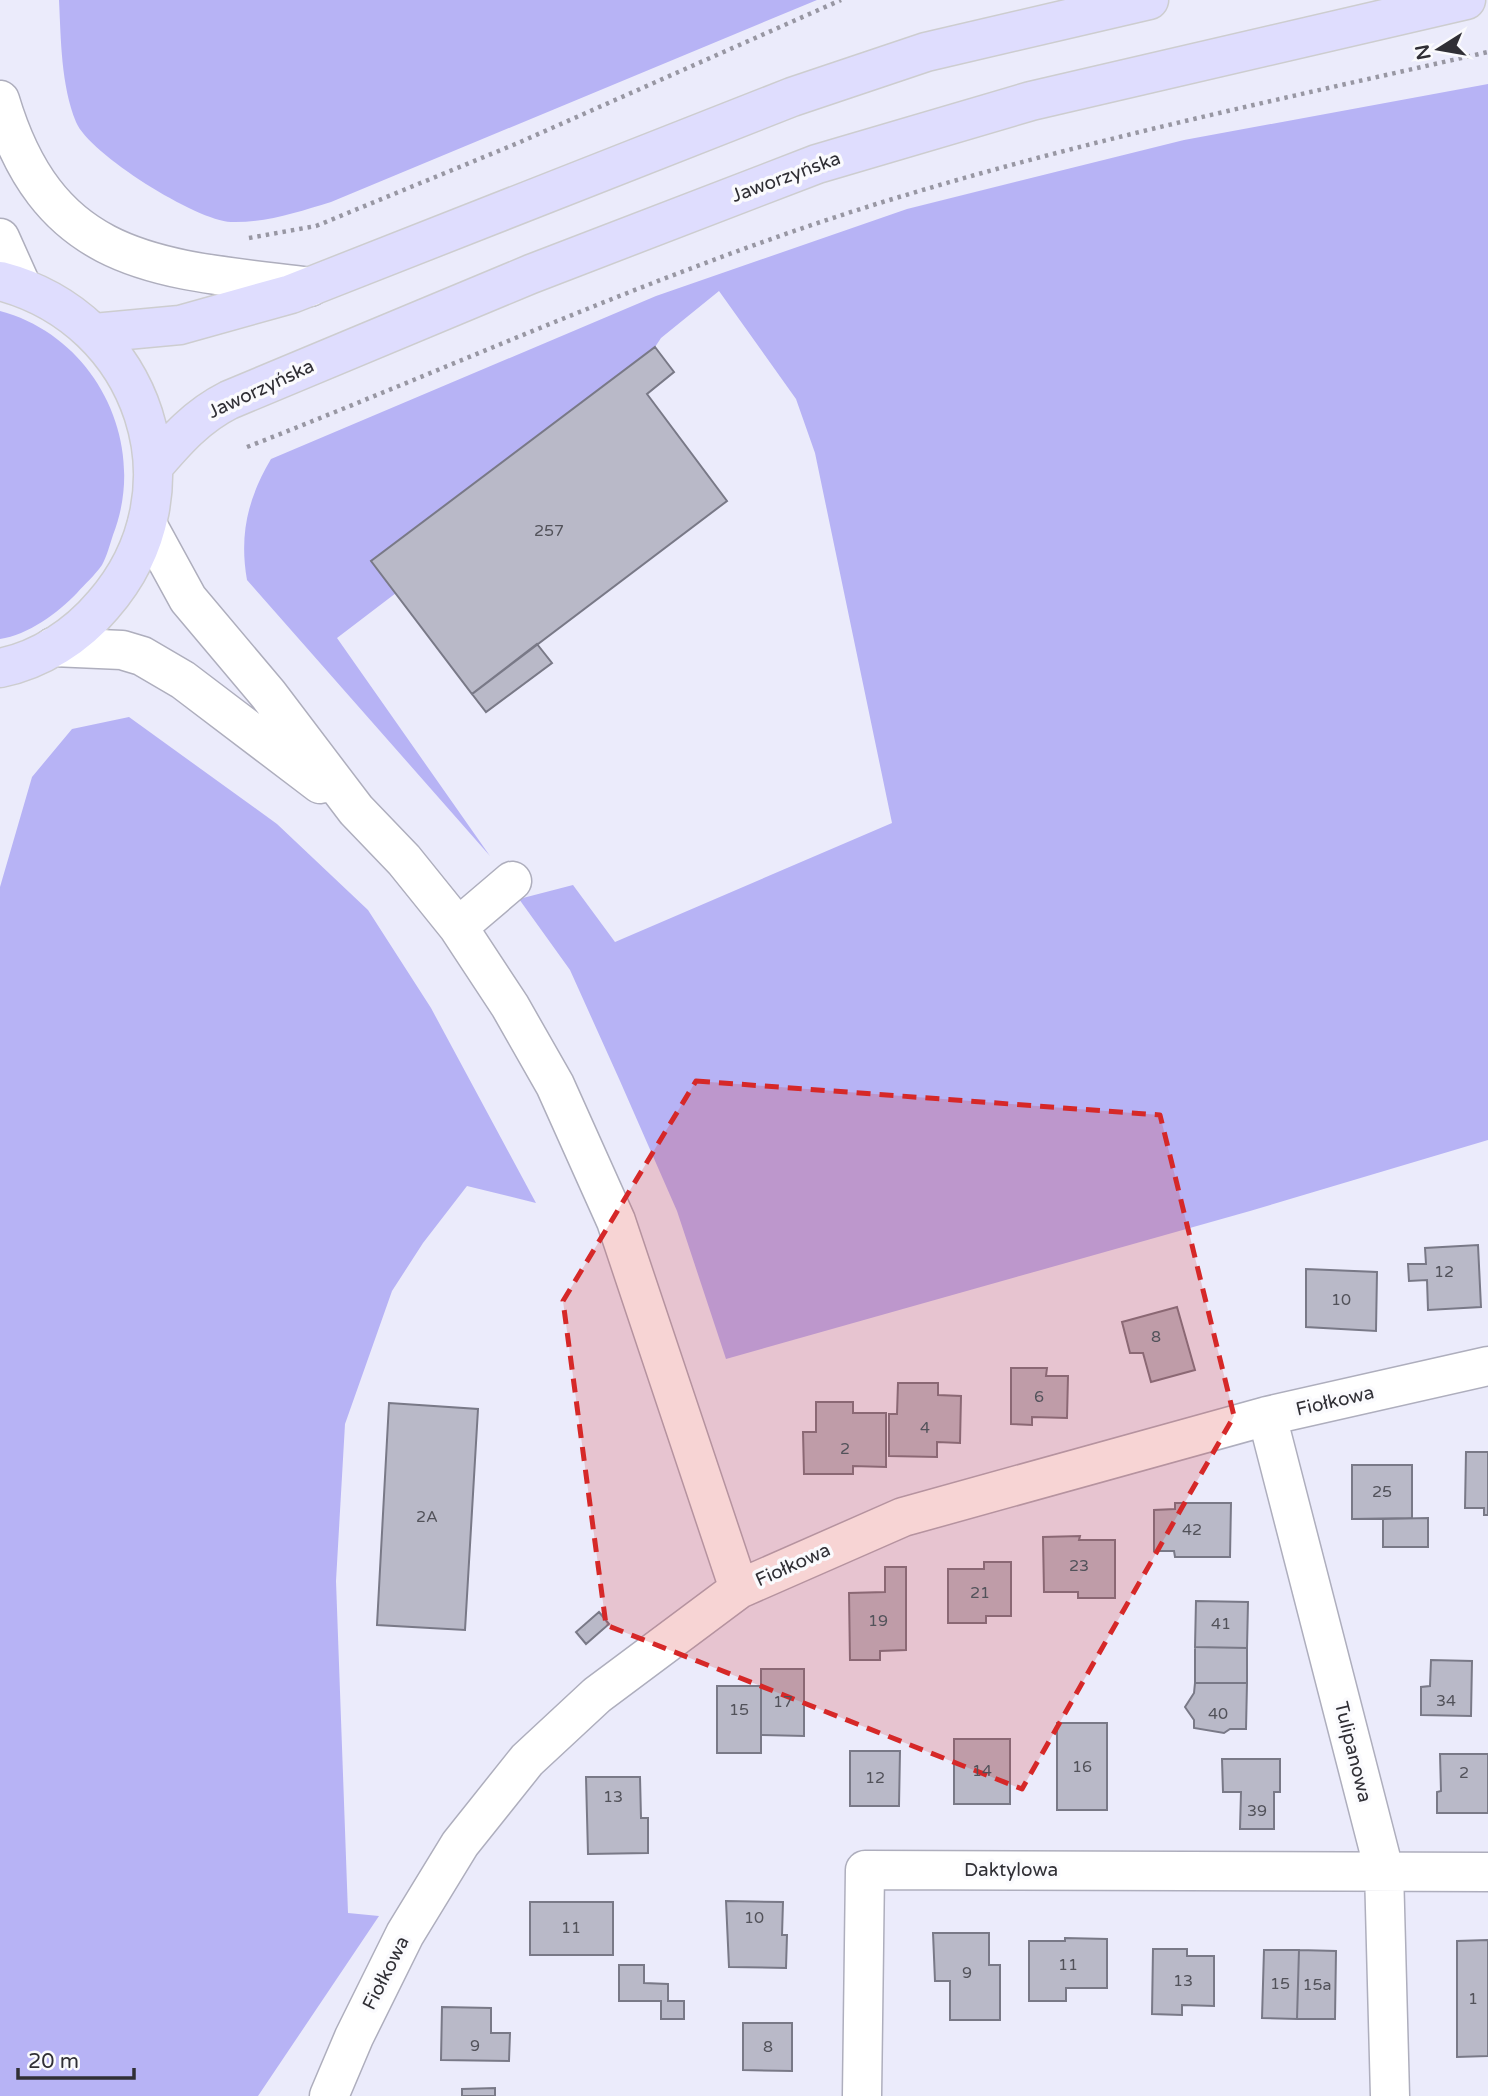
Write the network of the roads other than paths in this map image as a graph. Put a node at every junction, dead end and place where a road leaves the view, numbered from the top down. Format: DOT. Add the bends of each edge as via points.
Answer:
graph roads {
  1 [pos="1149,0"];
  2 [pos="1466,0"];
  3 [pos="0,100"];
  4 [pos="0,238"];
  5 [pos="11,284"];
  6 [pos="310,287"];
  7 [pos="94,333"];
  8 [pos="153,467"];
  9 [pos="147,524"];
  10 [pos="53,647"];
  11 [pos="2,671"];
  12 [pos="356,810"];
  13 [pos="512,881"];
  14 [pos="458,927"];
  15 [pos="1488,1366"];
  16 [pos="1267,1416"];
  17 [pos="739,1589"];
  18 [pos="1384,1870"];
  19 [pos="1488,1872"];
  20 [pos="330,2096"];
  21 [pos="862,2096"];
  22 [pos="1390,2096"];
  1 -- 6 [label="main road" via="926,52 792,97"];
  2 -- 8 [label="main road, Jaworzyńska" via="1031,101 817,164 531,274 229,400 187,428"];
  3 -- 6 [label="street" via="10,134 41,189 59,210 102,243 161,267"];
  4 -- 5 [label="street"];
  5 -- 7 [label="main road" via="54,302"];
  6 -- 7 [label="main road" via="180,325"];
  7 -- 8 [label="main road" via="125,372 139,401"];
  8 -- 9 [label="main road"];
  9 -- 10 [label="main road" via="132,564 114,593 92,618"];
  9 -- 12 [label="street" via="188,599"];
  10 -- 11 [label="main road"];
  10 -- 12 [label="street" via="122,650 142,656 183,680"];
  12 -- 14 [label="street"];
  13 -- 14 [label="street"];
  14 -- 17 [label="street" via="555,1085 616,1222"];
  15 -- 16 [label="street, Fiołkowa"];
  16 -- 17 [label="street, Fiołkowa" via="904,1517"];
  16 -- 18 [label="street, Tulipanowa"];
  17 -- 20 [label="street, Fiołkowa" via="597,1695 527,1760 460,1844 405,1934"];
  18 -- 19 [label="street"];
  18 -- 21 [label="street, Daktylowa" via="865,1870"];
  18 -- 22 [label="street, Tulipanowa"];
}
